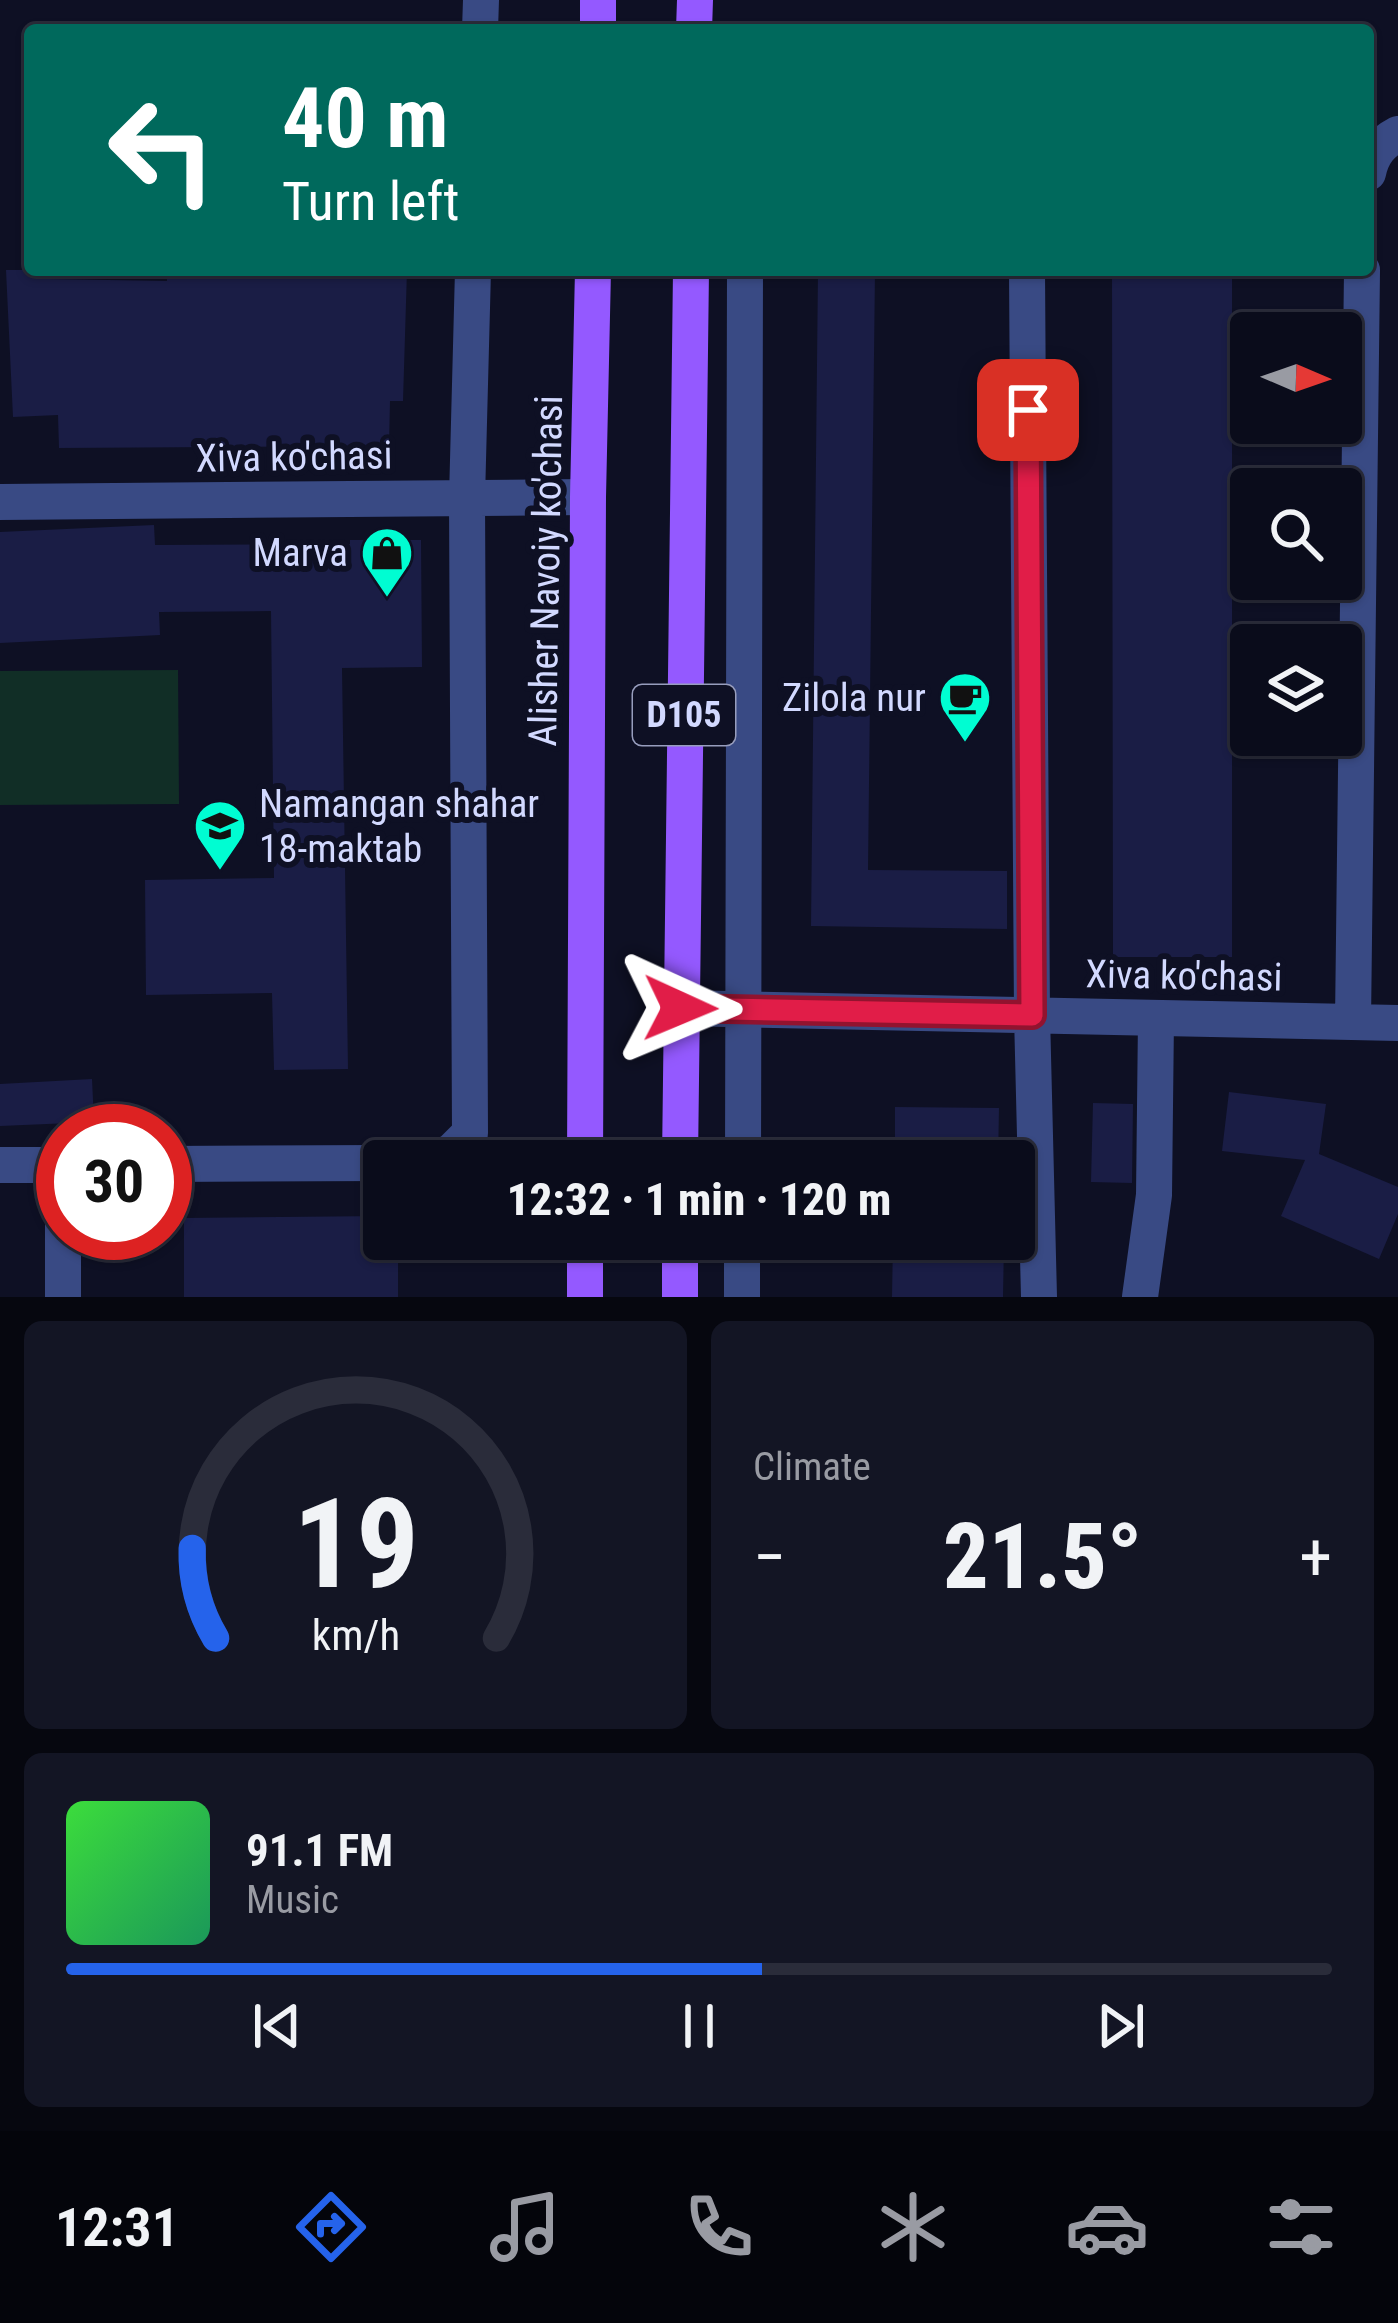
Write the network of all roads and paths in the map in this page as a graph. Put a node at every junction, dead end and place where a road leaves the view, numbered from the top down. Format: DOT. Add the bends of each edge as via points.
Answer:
graph roads {
  1 [pos="1398,134"];
  2 [pos="1374,155"];
  3 [pos="473,276"];
  4 [pos="593,276"];
  5 [pos="691,276"];
  6 [pos="745,276"];
  7 [pos="1027,276"];
  8 [pos="1362,276"];
  9 [pos="588,496"];
  10 [pos="466,498"];
  11 [pos="0,502"];
  12 [pos="680,1008"];
  13 [pos="744,1010"];
  14 [pos="1032,1015"];
  15 [pos="1156,1018"];
  16 [pos="1353,1022"];
  17 [pos="1398,1023"];
  18 [pos="463,1140"];
  19 [pos="585,1140"];
  20 [pos="680,1140"];
  21 [pos="743,1140"];
  22 [pos="363,1163"];
  23 [pos="192,1164"];
  24 [pos="0,1165"];
  25 [pos="36,1165"];
  26 [pos="63,1260"];
  27 [pos="585,1260"];
  28 [pos="680,1260"];
  29 [pos="742,1260"];
  30 [pos="63,1297"];
  31 [pos="585,1297"];
  32 [pos="680,1297"];
  33 [pos="742,1297"];
  34 [pos="1039,1297"];
  35 [pos="1140,1297"];
  1 -- 2 [label="street"];
  3 -- 10 [label="street"];
  4 -- 9 [label="main road, Alisher Navoiy ko'chasi / D105"];
  5 -- 12 [label="main road, D105"];
  6 -- 13 [label="street"];
  7 -- 14 [label="street"];
  8 -- 16 [label="street"];
  9 -- 10 [label="street, Xiva ko'chasi"];
  9 -- 19 [label="main road, Alisher Navoiy ko'chasi / D105"];
  10 -- 11 [label="street, Xiva ko'chasi"];
  10 -- 18 [label="street" via="470,1132"];
  12 -- 13 [label="street, Xiva ko'chasi"];
  12 -- 20 [label="main road, D105"];
  13 -- 14 [label="street, Xiva ko'chasi"];
  13 -- 21 [label="street"];
  14 -- 15 [label="street, Xiva ko'chasi"];
  14 -- 34 [label="street"];
  15 -- 16 [label="street, Xiva ko'chasi"];
  15 -- 35 [label="street" via="1154,1195"];
  16 -- 17 [label="street, Xiva ko'chasi"];
  22 -- 23 [label="street"];
  24 -- 25 [label="street"];
  26 -- 30 [label="street"];
  27 -- 31 [label="main road"];
  28 -- 32 [label="main road"];
  29 -- 33 [label="street"];
}
